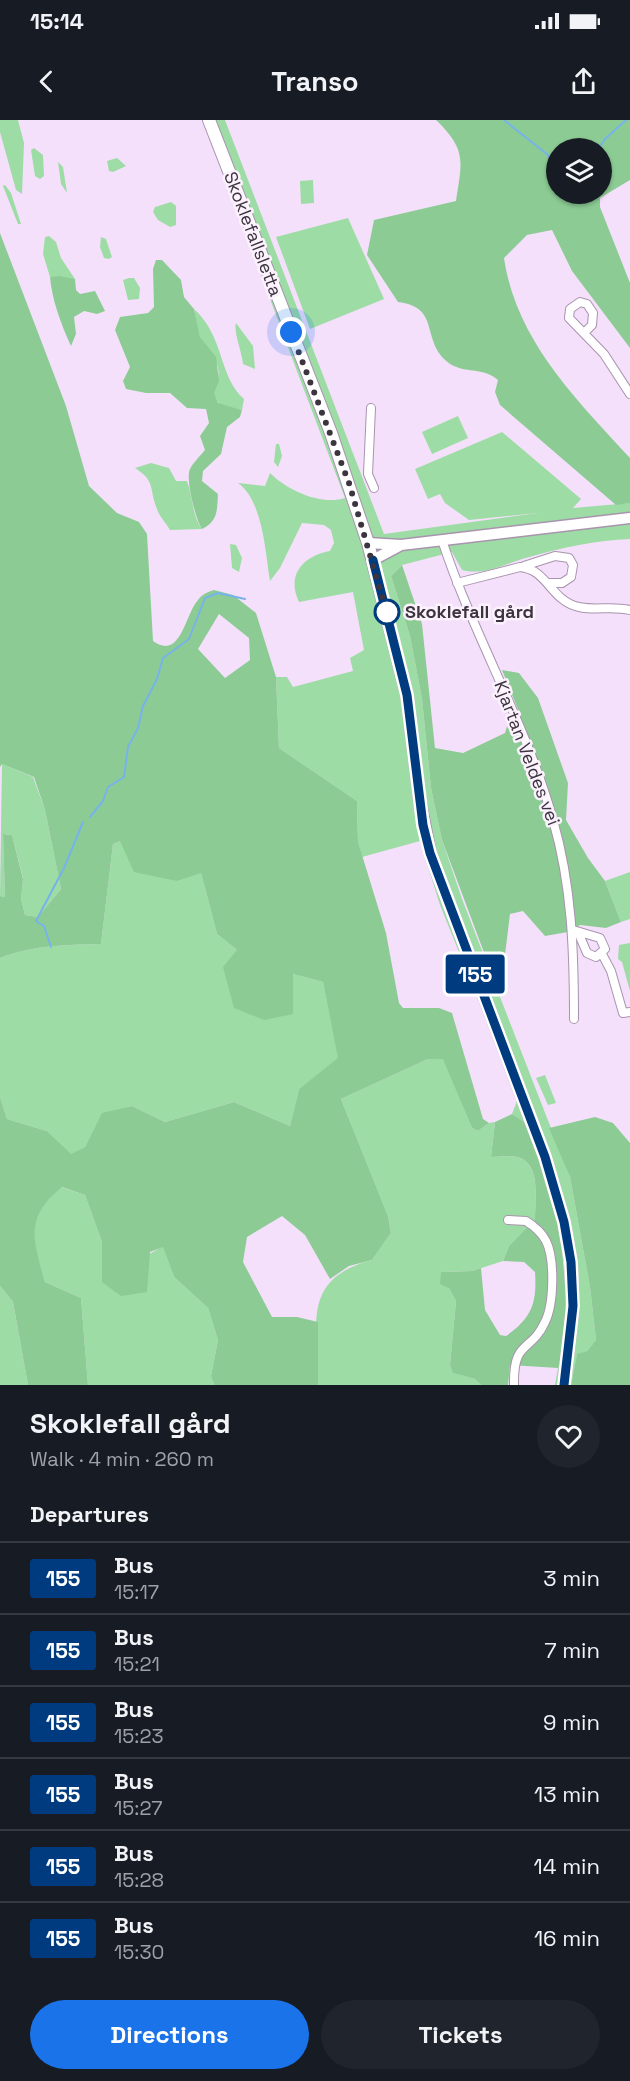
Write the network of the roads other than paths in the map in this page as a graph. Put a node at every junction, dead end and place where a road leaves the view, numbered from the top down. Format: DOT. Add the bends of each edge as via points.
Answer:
graph roads {
  1 [pos="209,120"];
  2 [pos="584,333"];
  3 [pos="630,394"];
  4 [pos="371,408"];
  5 [pos="374,488"];
  6 [pos="630,518"];
  7 [pos="442,540"];
  8 [pos="401,545"];
  9 [pos="370,551"];
  10 [pos="520,567"];
  11 [pos="457,582"];
  12 [pos="547,582"];
  13 [pos="630,610"];
  14 [pos="576,931"];
  15 [pos="602,954"];
  16 [pos="630,1012"];
  17 [pos="574,1019"];
  18 [pos="508,1220"];
  19 [pos="514,1385"];
  20 [pos="564,1385"];
  1 -- 9 [label="main road, Skoklefallsletta" via="331,433"];
  2 -- 3 [label="street" via="604,354"];
  4 -- 5 [label="street" via="368,474"];
  6 -- 7 [label="main road"];
  7 -- 8 [label="main road"];
  7 -- 11 [label="street, Kjartan Veldes vei"];
  8 -- 9 [label="main road"];
  8 -- 9 [label="main road"];
  9 -- 20 [label="main road, Skoklefallsletta" via="407,695 430,853 545,1157 564,1222 573,1306"];
  10 -- 11 [label="street"];
  10 -- 12 [label="street" via="529,568"];
  10 -- 12 [label="street" via="555,556 569,558 573,569 569,580"];
  11 -- 14 [label="street, Kjartan Veldes vei" via="508,698 550,810"];
  12 -- 13 [label="street" via="561,598 578,607"];
  14 -- 15 [label="street, Kjartan Veldes vei" via="587,953 596,957"];
  14 -- 15 [label="street" via="600,938 605,949"];
  14 -- 17 [label="street, Kjartan Veldes vei"];
  15 -- 16 [label="street" via="623,1013"];
  18 -- 19 [label="street" via="526,1221 546,1240 552,1284 544,1324 517,1354"];
}
